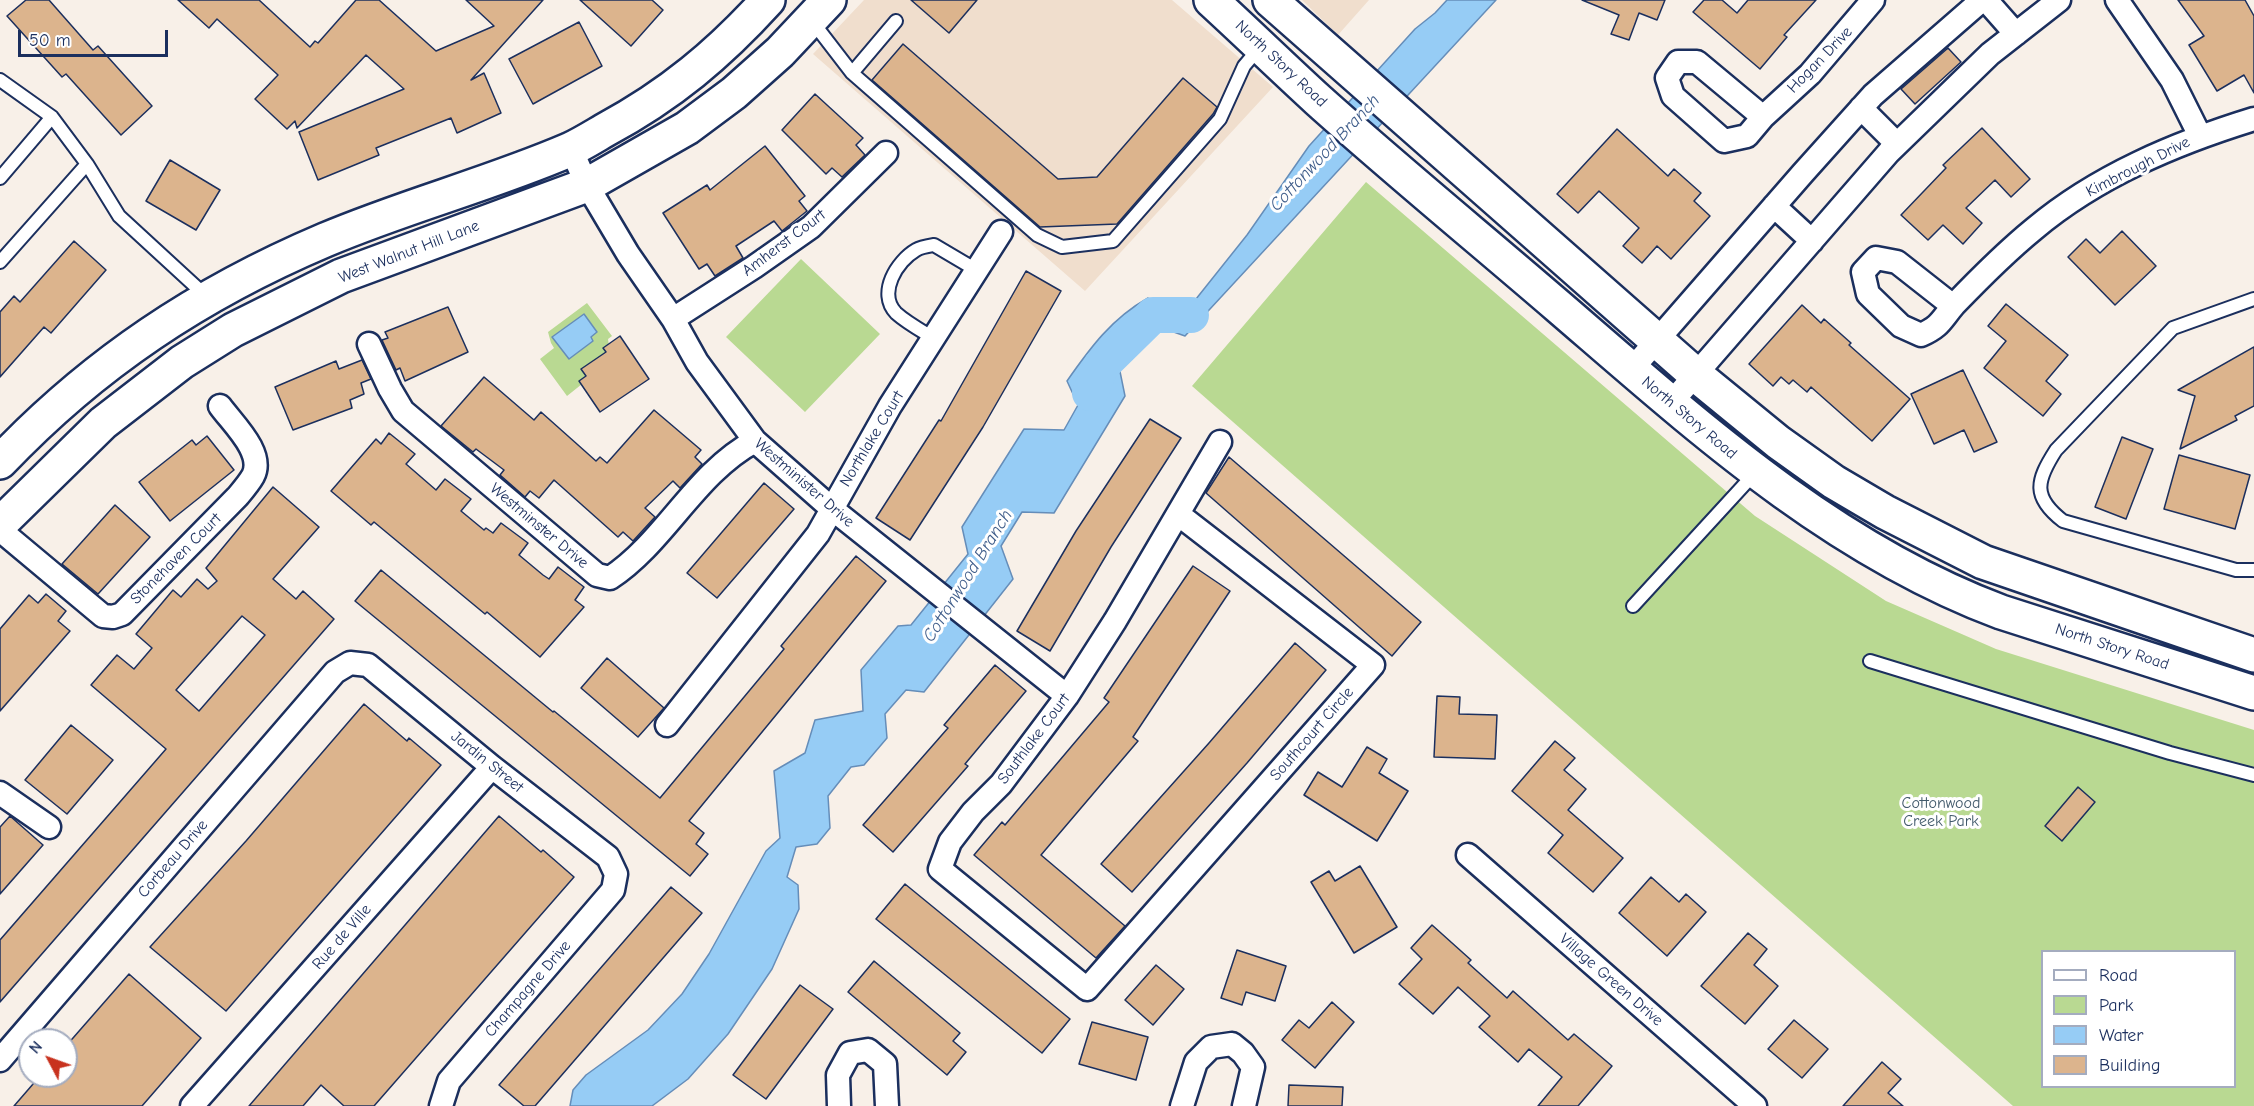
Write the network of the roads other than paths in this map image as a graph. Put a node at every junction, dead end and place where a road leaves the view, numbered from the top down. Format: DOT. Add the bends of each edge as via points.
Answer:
graph roads {
  1 [pos="768,0"];
  2 [pos="1211,0"];
  3 [pos="1270,0"];
  4 [pos="1873,0"];
  5 [pos="1984,0"];
  6 [pos="2060,0"];
  7 [pos="2117,0"];
  8 [pos="819,10"];
  9 [pos="896,21"];
  10 [pos="2016,34"];
  11 [pos="1261,46"];
  12 [pos="852,73"];
  13 [pos="0,80"];
  14 [pos="1861,108"];
  15 [pos="52,117"];
  16 [pos="1763,117"];
  17 [pos="2254,119"];
  18 [pos="2200,136"];
  19 [pos="1897,144"];
  20 [pos="571,149"];
  21 [pos="886,153"];
  22 [pos="87,164"];
  23 [pos="0,178"];
  24 [pos="587,185"];
  25 [pos="1773,206"];
  26 [pos="1001,232"];
  27 [pos="1812,241"];
  28 [pos="318,243"];
  29 [pos="0,262"];
  30 [pos="978,271"];
  31 [pos="207,297"];
  32 [pos="2254,298"];
  33 [pos="1953,306"];
  34 [pos="673,320"];
  35 [pos="935,339"];
  36 [pos="1658,341"];
  37 [pos="369,344"];
  38 [pos="201,350"];
  39 [pos="1632,369"];
  40 [pos="1696,375"];
  41 [pos="1670,404"];
  42 [pos="220,406"];
  43 [pos="755,441"];
  44 [pos="1220,442"];
  45 [pos="1778,442"];
  46 [pos="0,462"];
  47 [pos="1756,472"];
  48 [pos="831,508"];
  49 [pos="1178,514"];
  50 [pos="0,524"];
  51 [pos="0,530"];
  52 [pos="2254,570"];
  53 [pos="1633,606"];
  54 [pos="2254,655"];
  55 [pos="1870,661"];
  56 [pos="350,663"];
  57 [pos="2254,693"];
  58 [pos="1067,696"];
  59 [pos="667,726"];
  60 [pos="492,767"];
  61 [pos="2254,776"];
  62 [pos="0,794"];
  63 [pos="50,827"];
  64 [pos="1468,855"];
  65 [pos="616,874"];
  66 [pos="1087,989"];
  67 [pos="0,1060"];
  68 [pos="192,1106"];
  69 [pos="441,1106"];
  70 [pos="839,1106"];
  71 [pos="887,1106"];
  72 [pos="1182,1106"];
  73 [pos="1244,1106"];
  74 [pos="1755,1106"];
  1 -- 20 [label="main road" via="736,36 692,75 642,110"];
  2 -- 11 [label="main road, North Story Road"];
  3 -- 36 [label="main road"];
  4 -- 16 [label="street, Hogan Drive" via="1810,74"];
  5 -- 10 [label="street"];
  5 -- 14 [label="street"];
  6 -- 10 [label="street"];
  7 -- 18 [label="street" via="2172,80"];
  8 -- 12 [label="lane"];
  8 -- 24 [label="main road, West Walnut Hill Lane" via="734,93 687,128"];
  9 -- 12 [label="lane"];
  10 -- 19 [label="street"];
  11 -- 12 [label="lane" via="1245,66 1221,119 1113,241 1062,247 1037,235"];
  11 -- 39 [label="main road, North Story Road"];
  13 -- 15 [label="lane"];
  14 -- 19 [label="street"];
  14 -- 25 [label="street"];
  15 -- 22 [label="lane"];
  15 -- 23 [label="lane"];
  17 -- 18 [label="street, Kimbrough Drive"];
  18 -- 33 [label="street, Kimbrough Drive" via="2081,195 2034,228"];
  19 -- 27 [label="street"];
  20 -- 24 [label="street, Westminister Drive"];
  20 -- 28 [label="main road"];
  21 -- 34 [label="street, Amherst Court" via="811,227"];
  22 -- 29 [label="lane"];
  22 -- 31 [label="lane" via="119,216"];
  24 -- 34 [label="street, Westminister Drive"];
  24 -- 38 [label="main road, West Walnut Hill Lane" via="341,276"];
  25 -- 27 [label="street"];
  25 -- 36 [label="street"];
  26 -- 30 [label="street, Northlake Court"];
  27 -- 40 [label="street"];
  28 -- 31 [label="main road"];
  28 -- 38 [label="main road" via="318,253 304,270 218,316"];
  30 -- 35 [label="street, Northlake Court"];
  30 -- 35 [label="lane" via="934,245 917,249 903,260 891,278 889,294 894,311"];
  31 -- 46 [label="main road" via="101,370 30,430"];
  32 -- 52 [label="lane" via="2173,328 2056,450 2043,470 2040,493 2048,509 2063,521 2236,570"];
  34 -- 43 [label="street, Westminister Drive" via="697,362"];
  35 -- 48 [label="street, Northlake Court" via="890,406"];
  36 -- 39 [label="street"];
  36 -- 40 [label="main road"];
  37 -- 43 [label="street, Westminster Drive" via="403,411 597,575 610,578 627,567 705,482 740,449"];
  38 -- 50 [label="main road, West Walnut Hill Lane" via="104,423"];
  39 -- 41 [label="main road, North Story Road"];
  40 -- 41 [label="street"];
  40 -- 45 [label="main road"];
  41 -- 47 [label="main road, North Story Road"];
  42 -- 51 [label="street, Stonehaven Court" via="256,459 254,475 122,614 102,616"];
  43 -- 48 [label="street, Westminister Drive"];
  44 -- 49 [label="street, Southlake Court"];
  45 -- 47 [label="main road"];
  45 -- 54 [label="main road" via="1885,512 1983,562"];
  47 -- 53 [label="lane"];
  47 -- 57 [label="main road, North Story Road" via="1817,517 1887,559 1966,599"];
  48 -- 58 [label="street, Westminister Drive"];
  48 -- 59 [label="street, Northlake Court" via="818,534"];
  49 -- 58 [label="street, Southlake Court"];
  49 -- 66 [label="street, Southcourt Circle" via="1373,665"];
  55 -- 61 [label="lane"];
  56 -- 60 [label="street, Jardin Street" via="368,665"];
  56 -- 67 [label="street, Corbeau Drive" via="334,672"];
  58 -- 66 [label="street, Southlake Court" via="1001,784 950,842 940,869"];
  60 -- 65 [label="street, Jardin Street" via="608,857"];
  60 -- 68 [label="street, Rue de Ville"];
  62 -- 63 [label="street"];
  64 -- 74 [label="street, Village Green Drive"];
  65 -- 69 [label="street, Champagne Drive" via="614,890 449,1081"];
  70 -- 71 [label="street" via="838,1075 850,1053 868,1050 885,1064"];
  72 -- 73 [label="street" via="1196,1062 1211,1047 1232,1044 1253,1067"];
}
